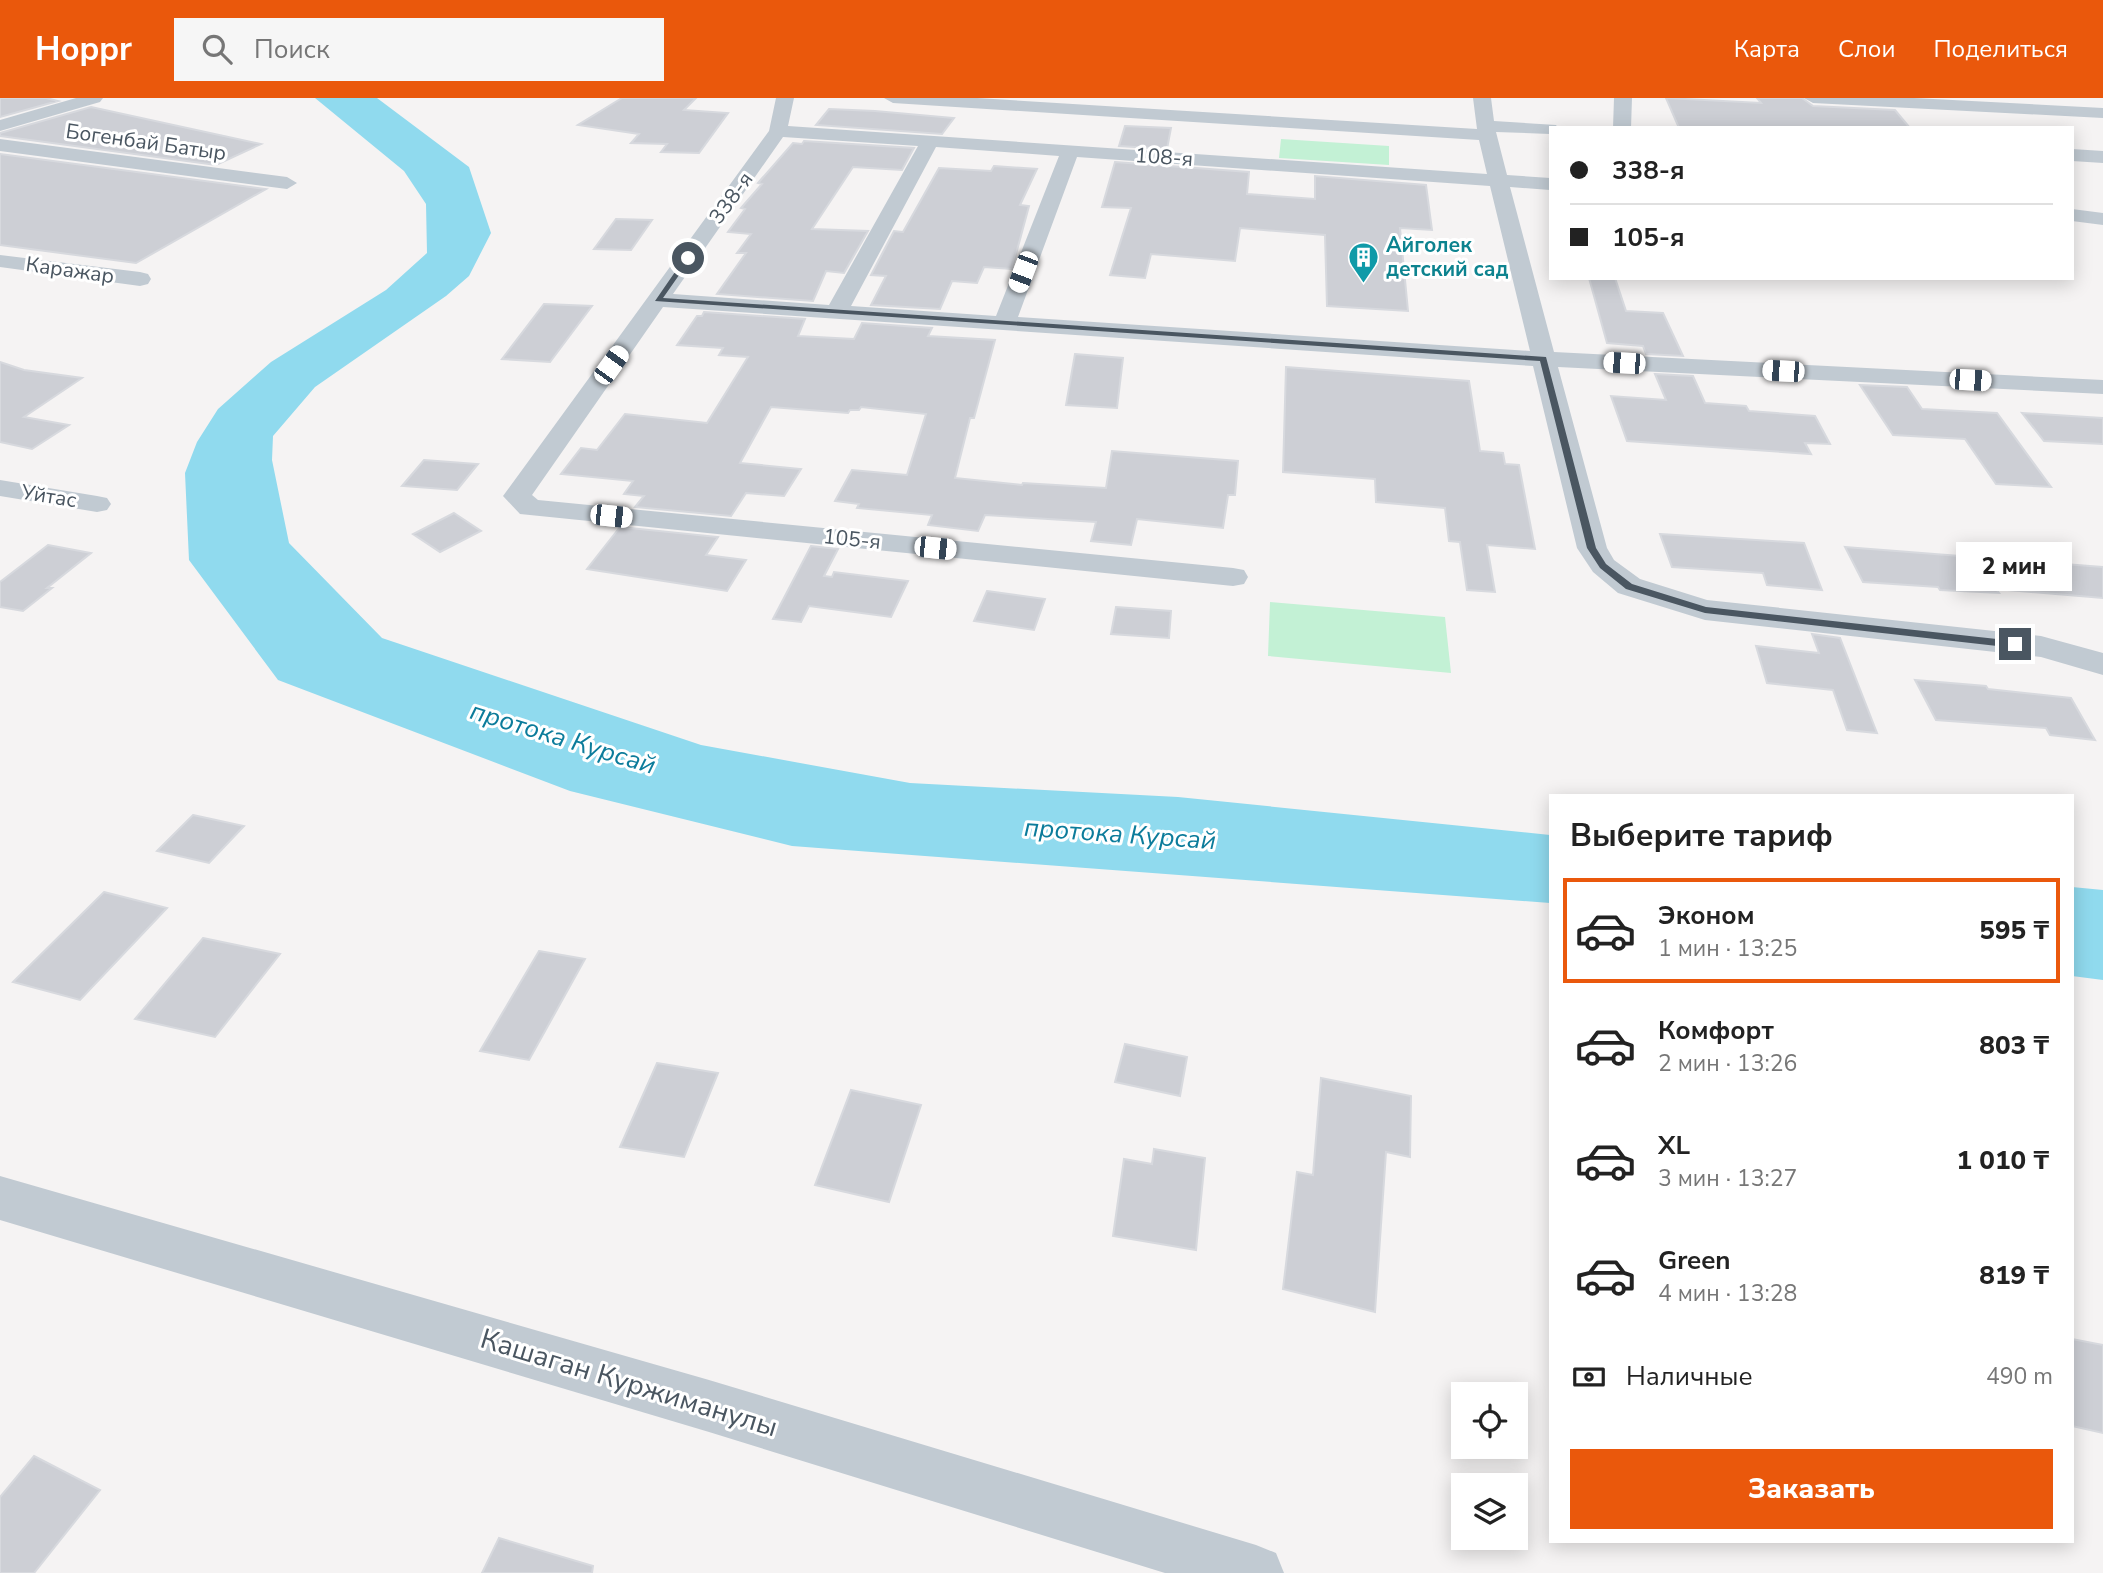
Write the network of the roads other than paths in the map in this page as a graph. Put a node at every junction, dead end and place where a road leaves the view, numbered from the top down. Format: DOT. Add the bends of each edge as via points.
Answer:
graph roads {
  1 [pos="94,98"];
  2 [pos="785,98"];
  3 [pos="893,98"];
  4 [pos="1482,98"];
  5 [pos="1623,98"];
  6 [pos="1813,98"];
  7 [pos="2059,98"];
  8 [pos="2103,107"];
  9 [pos="2103,113"];
  10 [pos="0,126"];
  11 [pos="1622,126"];
  12 [pos="1549,129"];
  13 [pos="1487,130"];
  14 [pos="778,131"];
  15 [pos="930,141"];
  16 [pos="0,145"];
  17 [pos="1070,151"];
  18 [pos="2074,155"];
  19 [pos="2103,157"];
  20 [pos="1500,179"];
  21 [pos="287,183"];
  22 [pos="1549,184"];
  23 [pos="2074,215"];
  24 [pos="2103,219"];
  25 [pos="0,261"];
  26 [pos="140,279"];
  27 [pos="658,300"];
  28 [pos="837,312"];
  29 [pos="1005,321"];
  30 [pos="1544,359"];
  31 [pos="2103,387"];
  32 [pos="0,488"];
  33 [pos="517,496"];
  34 [pos="97,505"];
  35 [pos="1233,577"];
  36 [pos="2103,664"];
  37 [pos="0,1198"];
  38 [pos="1256,1573"];
  1 -- 10 [label="street"];
  2 -- 14 [label="street, 338-я"];
  3 -- 13 [label="street"];
  4 -- 13 [label="street"];
  5 -- 11 [label="street"];
  6 -- 9 [label="street"];
  7 -- 8 [label="street"];
  12 -- 13 [label="street"];
  13 -- 20 [label="street"];
  14 -- 15 [label="street, 108-я"];
  14 -- 27 [label="street, 338-я"];
  15 -- 17 [label="street, 108-я"];
  15 -- 28 [label="street"];
  16 -- 21 [label="street, Богенбай Батыр"];
  17 -- 20 [label="street, 108-я"];
  17 -- 29 [label="street"];
  18 -- 19 [label="street"];
  20 -- 22 [label="street, 108-я"];
  20 -- 30 [label="street"];
  23 -- 24 [label="street"];
  25 -- 26 [label="street, Каражар"];
  27 -- 28 [label="street"];
  27 -- 33 [label="street, 338-я"];
  28 -- 29 [label="street"];
  29 -- 30 [label="street"];
  30 -- 31 [label="street"];
  30 -- 36 [label="street" via="1591,548 1603,566 1629,586 1705,610 2041,647"];
  32 -- 34 [label="street, Уйтас"];
  33 -- 35 [label="street, 105-я" via="530,508"];
  37 -- 38 [label="street, Кашаган Куржиманулы" via="709,1406"];
}
